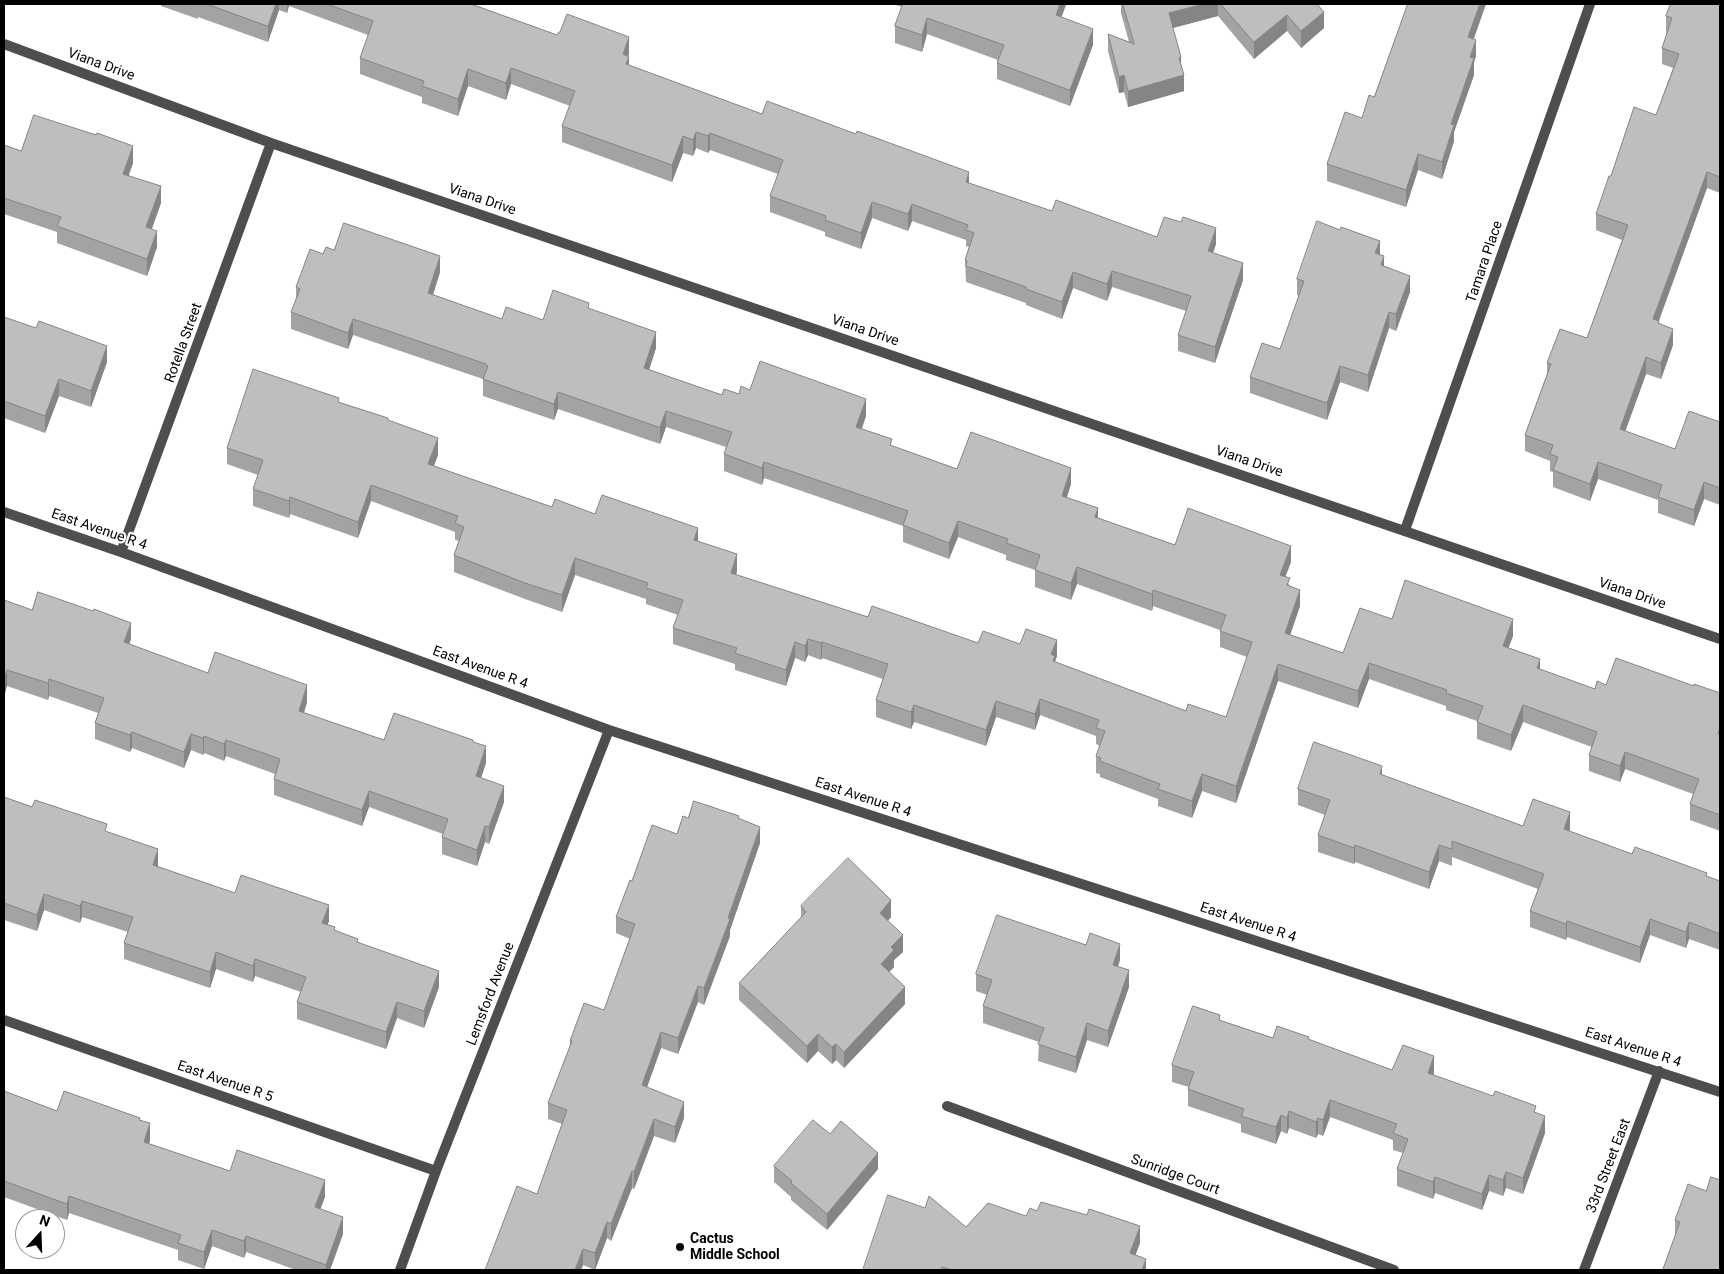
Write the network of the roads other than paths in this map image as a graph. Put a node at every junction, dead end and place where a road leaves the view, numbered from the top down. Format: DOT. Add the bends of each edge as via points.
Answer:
graph roads {
  1 [pos="1590,4"];
  2 [pos="4,44"];
  3 [pos="272,143"];
  4 [pos="4,512"];
  5 [pos="1405,530"];
  6 [pos="122,552"];
  7 [pos="1720,639"];
  8 [pos="610,730"];
  9 [pos="4,1020"];
  10 [pos="1659,1071"];
  11 [pos="1720,1092"];
  12 [pos="947,1106"];
  13 [pos="436,1171"];
  14 [pos="400,1270"];
  15 [pos="1394,1270"];
  16 [pos="1584,1270"];
  1 -- 5 [label="street, Tamara Place"];
  2 -- 3 [label="street, Viana Drive"];
  3 -- 5 [label="street, Viana Drive"];
  3 -- 6 [label="street, Rotella Street"];
  4 -- 6 [label="street, East Avenue R 4"];
  5 -- 7 [label="street, Viana Drive"];
  6 -- 8 [label="street, East Avenue R 4"];
  8 -- 10 [label="street, East Avenue R 4"];
  8 -- 13 [label="street, Lemsford Avenue"];
  9 -- 13 [label="street, East Avenue R 5"];
  10 -- 11 [label="street, East Avenue R 4"];
  10 -- 16 [label="street, 33rd Street East"];
  12 -- 15 [label="street, Sunridge Court"];
  13 -- 14 [label="street, Lemsford Avenue"];
}
